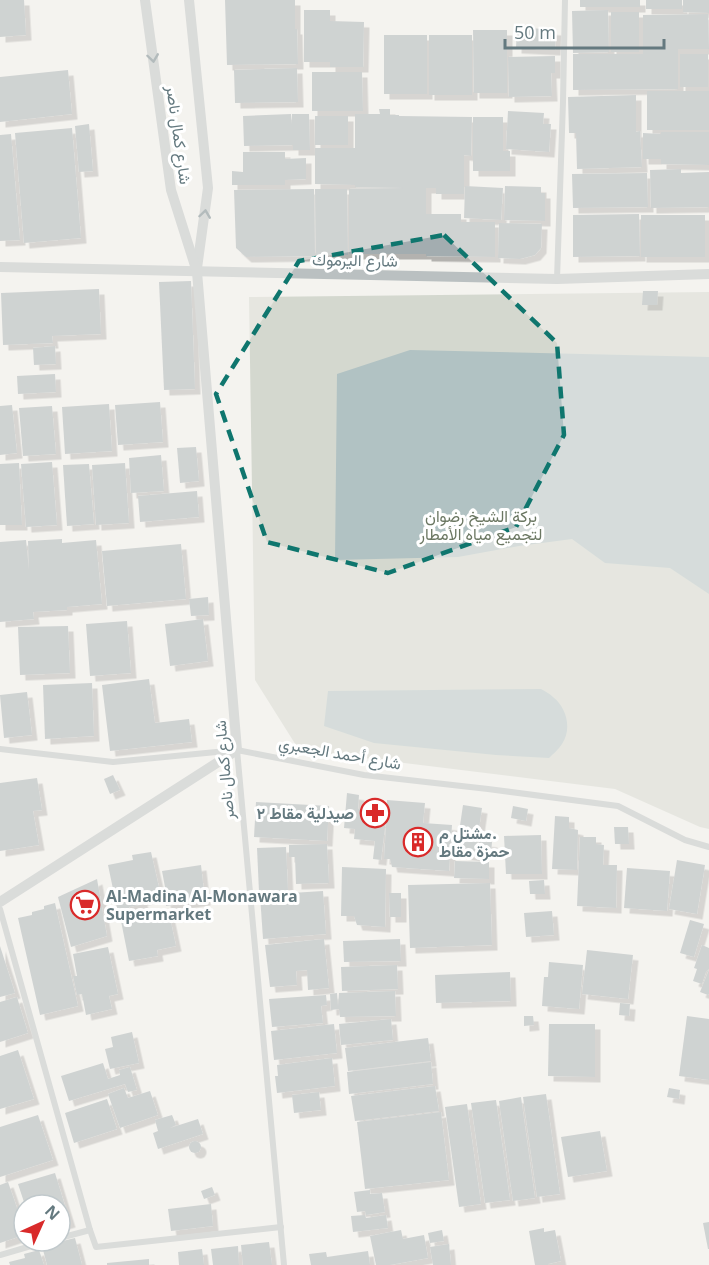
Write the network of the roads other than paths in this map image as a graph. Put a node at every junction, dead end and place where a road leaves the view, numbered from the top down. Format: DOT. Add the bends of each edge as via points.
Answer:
graph roads {
  1 [pos="145,0"];
  2 [pos="189,0"];
  3 [pos="565,0"];
  4 [pos="0,267"];
  5 [pos="196,272"];
  6 [pos="709,274"];
  7 [pos="557,279"];
  8 [pos="0,749"];
  9 [pos="237,750"];
  10 [pos="709,847"];
  11 [pos="0,902"];
  12 [pos="0,909"];
  13 [pos="281,1227"];
  14 [pos="90,1230"];
  15 [pos="72,1235"];
  16 [pos="284,1265"];
  1 -- 5 [label="street, شارع كمال ناصر, one-way" via="171,190"];
  5 -- 2 [label="street, شارع كمال ناصر, one-way" via="208,188"];
  3 -- 7 [label="street"];
  4 -- 5 [label="street, شارع اليرموك"];
  5 -- 7 [label="street, شارع اليرموك"];
  5 -- 9 [label="street, شارع كمال ناصر"];
  6 -- 7 [label="street, شارع اليرموك"];
  8 -- 9 [label="street, شارع أحمد الجعبري" via="113,762"];
  9 -- 10 [label="street, شارع أحمد الجعبري" via="364,775 618,806 685,840"];
  9 -- 11 [label="street"];
  9 -- 13 [label="street, شارع كمال ناصر"];
  12 -- 14 [label="street"];
  13 -- 14 [label="street" via="96,1247"];
  13 -- 16 [label="street, شارع كمال ناصر"];
  14 -- 15 [label="street"];
}
